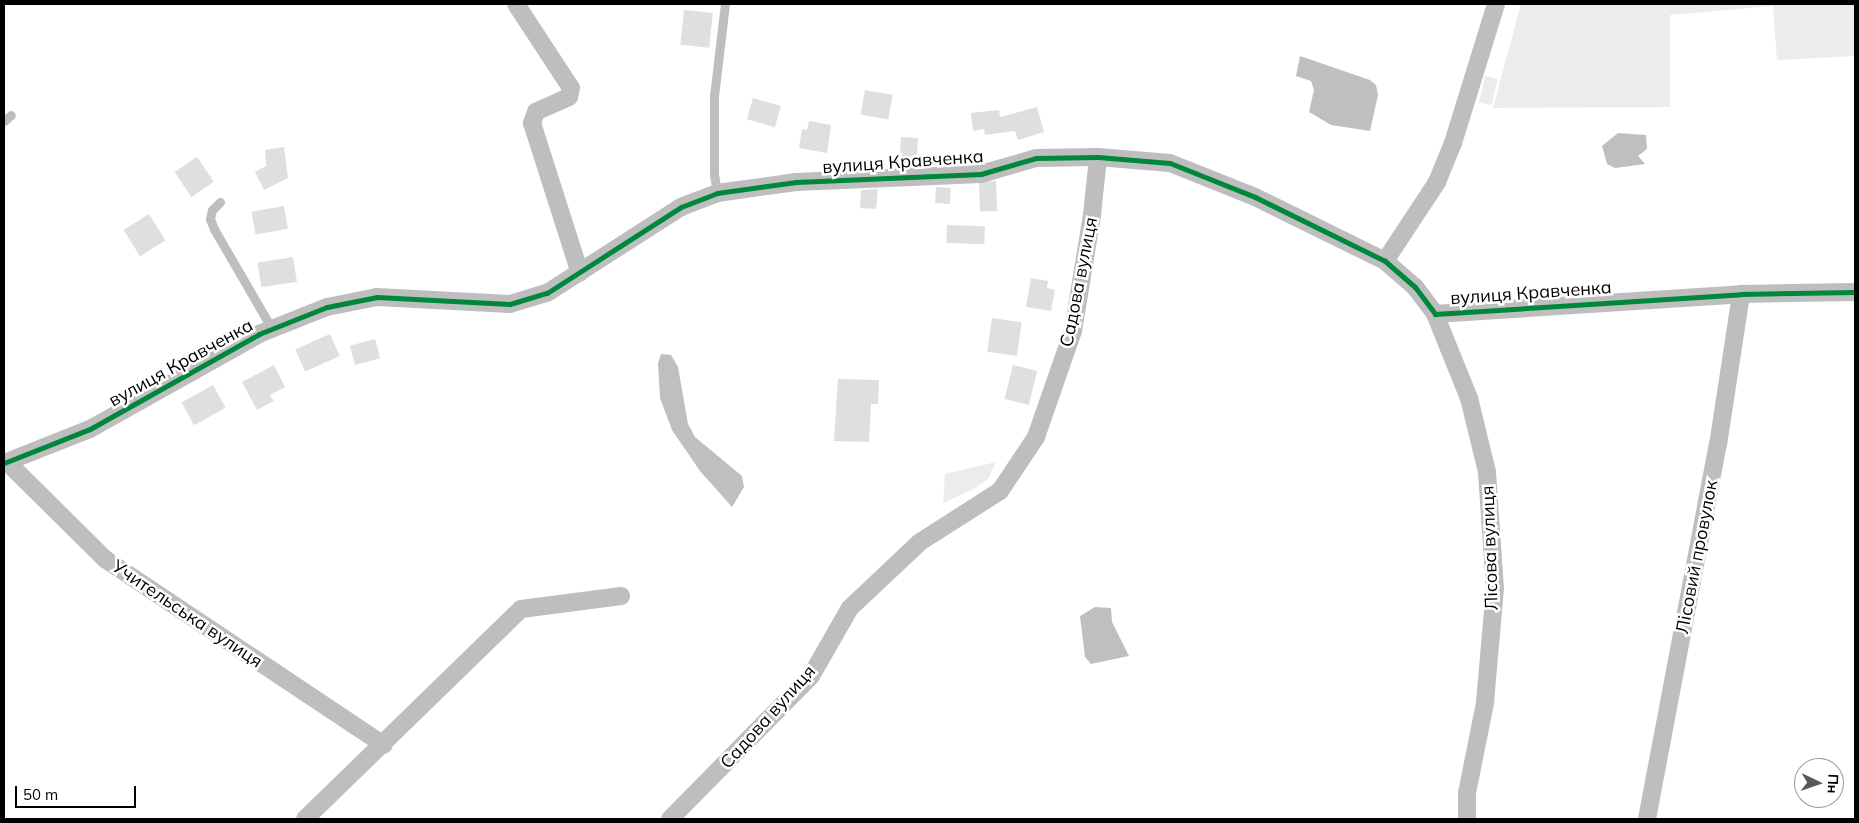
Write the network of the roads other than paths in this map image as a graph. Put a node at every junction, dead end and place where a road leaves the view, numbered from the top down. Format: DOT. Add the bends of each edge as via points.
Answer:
graph roads {
  1 [pos="516,4"];
  2 [pos="725,4"];
  3 [pos="1496,4"];
  4 [pos="1098,156"];
  5 [pos="717,193"];
  6 [pos="220,202"];
  7 [pos="1385,261"];
  8 [pos="580,273"];
  9 [pos="1855,292"];
  10 [pos="1741,294"];
  11 [pos="1435,314"];
  12 [pos="272,329"];
  13 [pos="5,462"];
  14 [pos="621,596"];
  15 [pos="384,745"];
  16 [pos="305,819"];
  17 [pos="670,819"];
  18 [pos="1467,819"];
  19 [pos="1647,819"];
  1 -- 8 [label="street" via="571,88 569,97 536,112 532,123"];
  2 -- 5 [label="lane" via="714,96"];
  3 -- 7 [label="street" via="1453,143 1437,182"];
  4 -- 5 [label="street, вулиця Кравченка" via="1036,158 981,174 796,182"];
  4 -- 7 [label="street, вулиця Кравченка" via="1170,163 1255,197"];
  4 -- 17 [label="street, Садова вулиця" via="1073,331 1036,436 1000,491 920,542 850,608 811,676"];
  5 -- 8 [label="street, вулиця Кравченка" via="681,207"];
  6 -- 12 [label="lane" via="212,210 210,219 214,229"];
  7 -- 11 [label="street, вулиця Кравченка" via="1416,287"];
  8 -- 12 [label="street, вулиця Кравченка" via="547,293 510,304 377,297 327,307"];
  9 -- 10 [label="street, вулиця Кравченка"];
  10 -- 11 [label="street, вулиця Кравченка"];
  10 -- 19 [label="street, Лісовий провулок" via="1718,446"];
  11 -- 18 [label="street, Лісова вулиця" via="1469,398 1487,472 1495,588 1485,703 1467,792"];
  12 -- 13 [label="street, вулиця Кравченка" via="90,429"];
  13 -- 15 [label="street, Учительська вулиця" via="105,559"];
  14 -- 15 [label="street" via="521,609"];
  15 -- 16 [label="street"];
}
